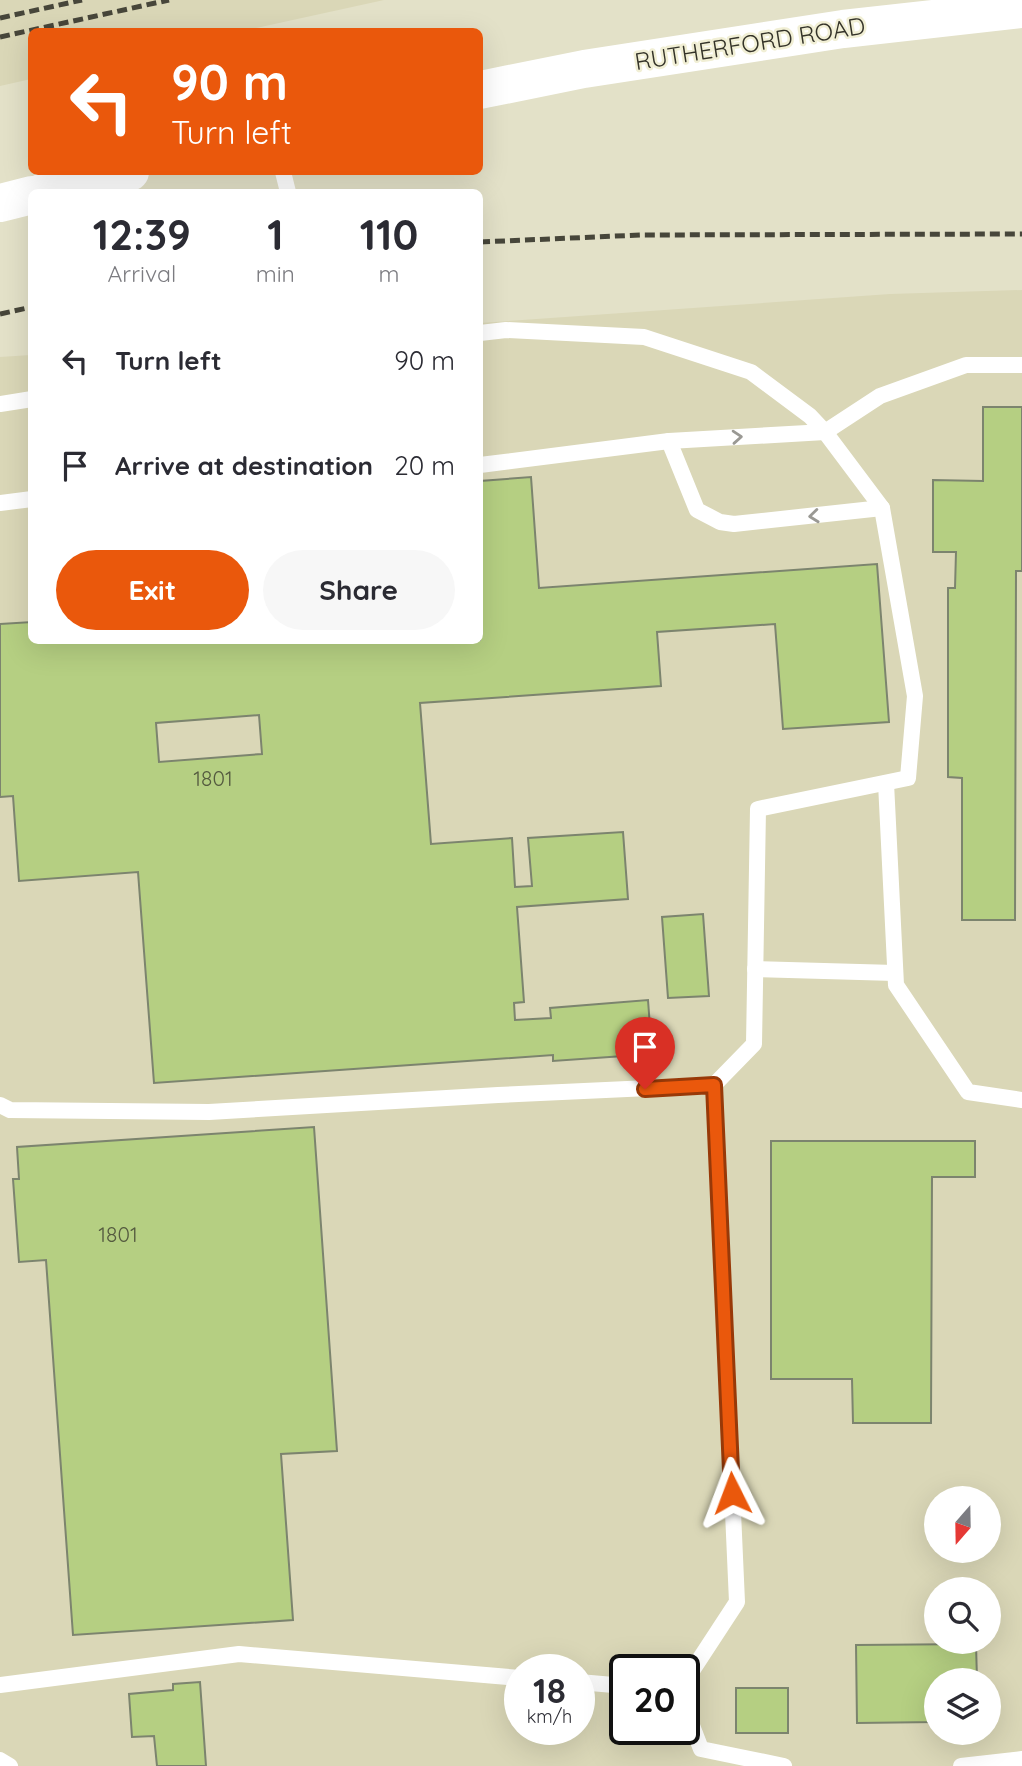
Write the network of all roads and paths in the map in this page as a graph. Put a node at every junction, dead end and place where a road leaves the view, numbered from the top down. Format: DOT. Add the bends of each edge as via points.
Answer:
graph roads {
  1 [pos="1022,9"];
  2 [pos="483,89"];
  3 [pos="117,175"];
  4 [pos="56,189"];
  5 [pos="28,196"];
  6 [pos="0,203"];
  7 [pos="483,333"];
  8 [pos="1022,365"];
  9 [pos="28,400"];
  10 [pos="0,404"];
  11 [pos="825,432"];
  12 [pos="669,441"];
  13 [pos="483,465"];
  14 [pos="28,500"];
  15 [pos="0,503"];
  16 [pos="882,508"];
  17 [pos="886,783"];
  18 [pos="755,969"];
  19 [pos="895,973"];
  20 [pos="714,1085"];
  21 [pos="1022,1100"];
  22 [pos="0,1105"];
  23 [pos="700,1659"];
  24 [pos="504,1677"];
  25 [pos="0,1685"];
  26 [pos="699,1745"];
  27 [pos="1022,1759"];
  28 [pos="0,1760"];
  29 [pos="10,1766"];
  30 [pos="784,1766"];
  31 [pos="961,1766"];
  1 -- 2 [label="street, RUTHERFORD ROAD" via="843,29"];
  3 -- 4 [label="street"];
  5 -- 6 [label="street"];
  7 -- 11 [label="lane" via="644,337 751,372"];
  8 -- 11 [label="lane" via="966,365 880,396"];
  9 -- 10 [label="lane"];
  12 -- 11 [label="lane, one-way"];
  11 -- 16 [label="lane"];
  12 -- 13 [label="lane"];
  16 -- 12 [label="lane, one-way" via="720,522 697,510"];
  14 -- 15 [label="lane"];
  16 -- 17 [label="lane" via="915,696 908,778"];
  17 -- 18 [label="lane" via="758,809"];
  17 -- 19 [label="lane"];
  18 -- 19 [label="lane"];
  18 -- 20 [label="lane" via="754,1044"];
  19 -- 21 [label="lane" via="895,985 968,1092"];
  20 -- 22 [label="lane" via="209,1112 10,1110"];
  20 -- 23 [label="lane" via="737,1602"];
  24 -- 25 [label="lane" via="239,1654"];
  26 -- 30 [label="lane" via="701,1749"];
  27 -- 31 [label="lane"];
  28 -- 29 [label="lane"];
}
